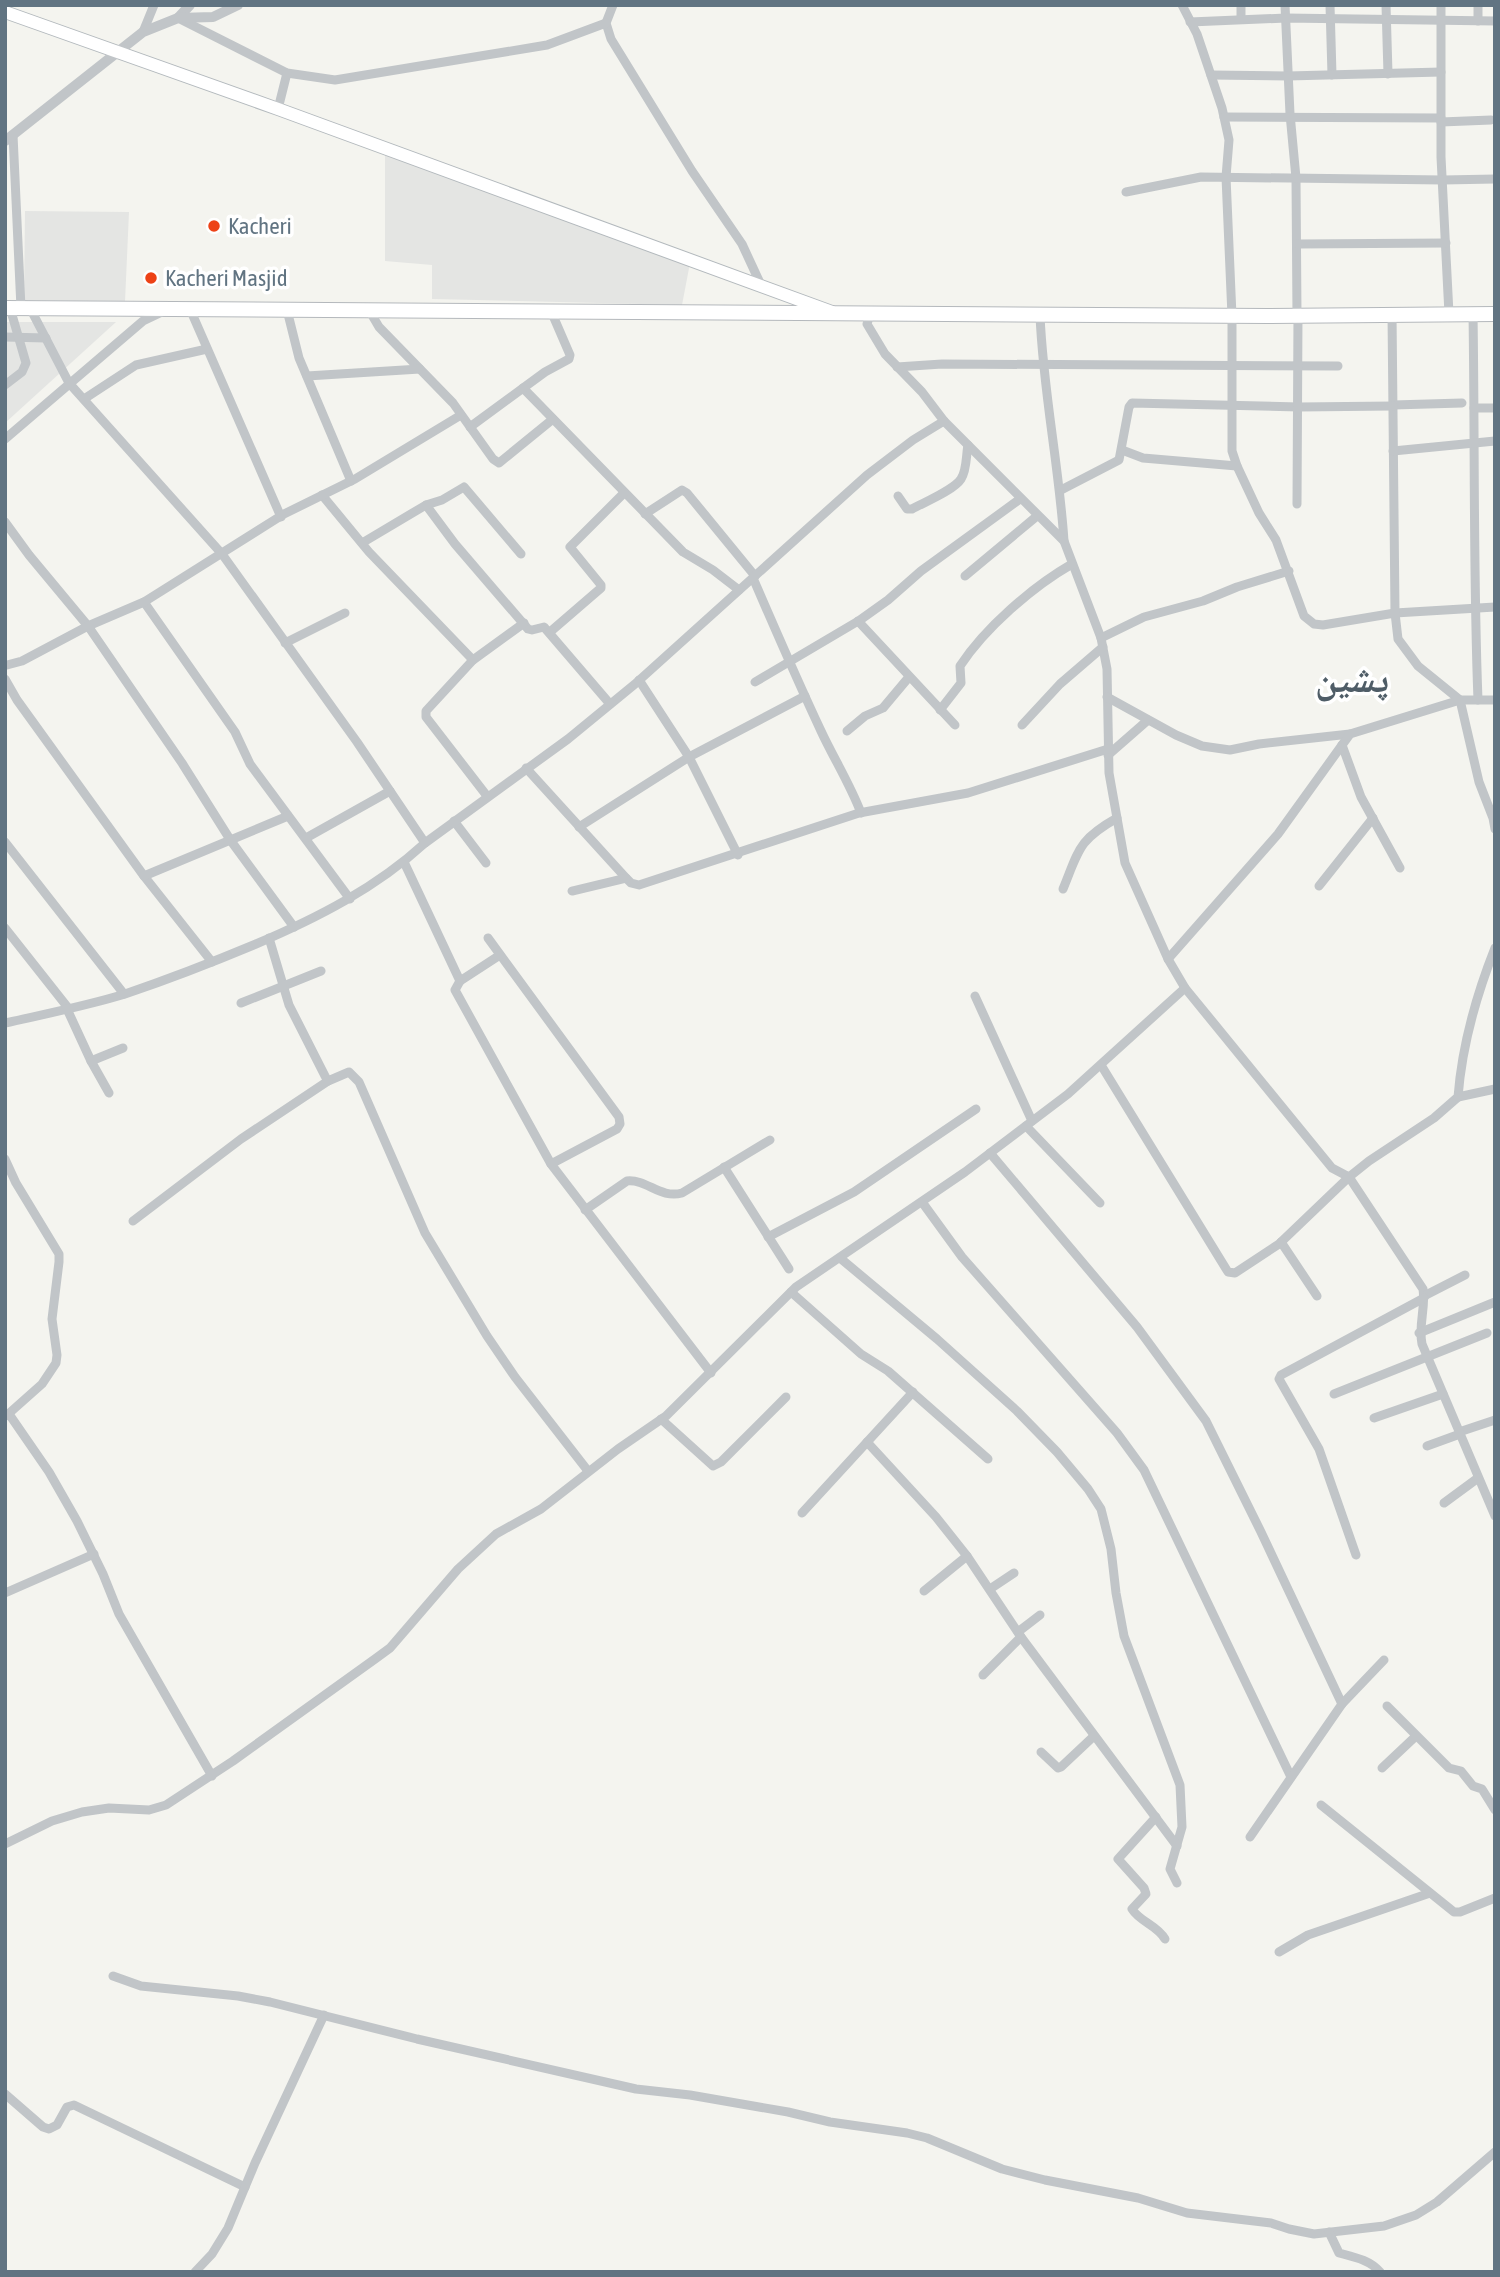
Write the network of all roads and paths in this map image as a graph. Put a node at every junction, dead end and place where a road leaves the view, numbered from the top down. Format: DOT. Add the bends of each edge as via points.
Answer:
graph roads {
  1 [pos="154,5"];
  2 [pos="190,5"];
  3 [pos="238,5"];
  4 [pos="612,5"];
  5 [pos="1182,5"];
  6 [pos="1241,5"];
  7 [pos="1285,5"];
  8 [pos="1330,5"];
  9 [pos="1386,5"];
  10 [pos="1441,5"];
  11 [pos="1478,5"];
  12 [pos="5,12"];
  13 [pos="178,18"];
  14 [pos="1286,18"];
  15 [pos="1330,18"];
  16 [pos="1241,19"];
  17 [pos="1386,19"];
  18 [pos="1441,20"];
  19 [pos="1478,21"];
  20 [pos="1495,21"];
  21 [pos="1190,22"];
  22 [pos="606,23"];
  23 [pos="143,32"];
  24 [pos="116,52"];
  25 [pos="1441,72"];
  26 [pos="288,73"];
  27 [pos="1388,74"];
  28 [pos="1211,75"];
  29 [pos="1332,75"];
  30 [pos="1288,76"];
  31 [pos="278,109"];
  32 [pos="1224,117"];
  33 [pos="1290,118"];
  34 [pos="1441,120"];
  35 [pos="1491,120"];
  36 [pos="9,138"];
  37 [pos="1226,177"];
  38 [pos="1296,178"];
  39 [pos="1495,179"];
  40 [pos="1443,180"];
  41 [pos="1126,192"];
  42 [pos="1446,243"];
  43 [pos="1298,244"];
  44 [pos="761,285"];
  45 [pos="17,308"];
  46 [pos="167,309"];
  47 [pos="190,309"];
  48 [pos="287,310"];
  49 [pos="369,310"];
  50 [pos="551,311"];
  51 [pos="835,313"];
  52 [pos="1392,313"];
  53 [pos="870,314"];
  54 [pos="1449,314"];
  55 [pos="1473,314"];
  56 [pos="1495,314"];
  57 [pos="1040,315"];
  58 [pos="1298,315"];
  59 [pos="1232,316"];
  60 [pos="5,337"];
  61 [pos="20,338"];
  62 [pos="46,338"];
  63 [pos="207,349"];
  64 [pos="1042,365"];
  65 [pos="1233,365"];
  66 [pos="1298,366"];
  67 [pos="1338,366"];
  68 [pos="897,367"];
  69 [pos="420,369"];
  70 [pos="307,376"];
  71 [pos="69,383"];
  72 [pos="5,385"];
  73 [pos="523,388"];
  74 [pos="84,399"];
  75 [pos="1462,403"];
  76 [pos="1393,405"];
  77 [pos="1233,406"];
  78 [pos="1299,407"];
  79 [pos="1474,408"];
  80 [pos="1495,408"];
  81 [pos="461,415"];
  82 [pos="553,419"];
  83 [pos="944,421"];
  84 [pos="470,427"];
  85 [pos="5,439"];
  86 [pos="1495,441"];
  87 [pos="1475,444"];
  88 [pos="968,445"];
  89 [pos="1122,450"];
  90 [pos="1393,451"];
  91 [pos="1237,466"];
  92 [pos="351,481"];
  93 [pos="1061,490"];
  94 [pos="624,493"];
  95 [pos="322,495"];
  96 [pos="898,496"];
  97 [pos="1020,499"];
  98 [pos="1297,503"];
  99 [pos="426,505"];
  100 [pos="645,514"];
  101 [pos="1037,516"];
  102 [pos="281,517"];
  103 [pos="5,522"];
  104 [pos="1064,541"];
  105 [pos="362,543"];
  106 [pos="222,554"];
  107 [pos="521,554"];
  108 [pos="1072,564"];
  109 [pos="1289,571"];
  110 [pos="965,576"];
  111 [pos="754,577"];
  112 [pos="739,590"];
  113 [pos="144,602"];
  114 [pos="1495,607"];
  115 [pos="1474,608"];
  116 [pos="345,613"];
  117 [pos="1395,613"];
  118 [pos="858,621"];
  119 [pos="524,623"];
  120 [pos="88,626"];
  121 [pos="550,632"];
  122 [pos="285,643"];
  123 [pos="1102,643"];
  124 [pos="473,660"];
  125 [pos="790,662"];
  126 [pos="6,664"];
  127 [pos="909,677"];
  128 [pos="5,679"];
  129 [pos="639,680"];
  130 [pos="755,682"];
  131 [pos="805,696"];
  132 [pos="1107,697"];
  133 [pos="1460,700"];
  134 [pos="1478,700"];
  135 [pos="1495,700"];
  136 [pos="610,704"];
  137 [pos="940,710"];
  138 [pos="1148,720"];
  139 [pos="1022,724"];
  140 [pos="955,725"];
  141 [pos="847,731"];
  142 [pos="1350,734"];
  143 [pos="1342,745"];
  144 [pos="1108,752"];
  145 [pos="689,757"];
  146 [pos="526,768"];
  147 [pos="390,791"];
  148 [pos="487,796"];
  149 [pos="861,813"];
  150 [pos="288,816"];
  151 [pos="1116,818"];
  152 [pos="1373,818"];
  153 [pos="1494,818"];
  154 [pos="454,821"];
  155 [pos="579,827"];
  156 [pos="1495,829"];
  157 [pos="306,838"];
  158 [pos="231,841"];
  159 [pos="5,842"];
  160 [pos="425,843"];
  161 [pos="738,855"];
  162 [pos="404,862"];
  163 [pos="486,863"];
  164 [pos="1400,868"];
  165 [pos="144,876"];
  166 [pos="626,878"];
  167 [pos="1319,886"];
  168 [pos="1063,889"];
  169 [pos="572,891"];
  170 [pos="350,899"];
  171 [pos="5,928"];
  172 [pos="294,928"];
  173 [pos="269,938"];
  174 [pos="488,938"];
  175 [pos="1495,948"];
  176 [pos="500,955"];
  177 [pos="1168,958"];
  178 [pos="212,962"];
  179 [pos="321,971"];
  180 [pos="460,981"];
  181 [pos="283,986"];
  182 [pos="1185,988"];
  183 [pos="124,994"];
  184 [pos="975,996"];
  185 [pos="241,1003"];
  186 [pos="68,1009"];
  187 [pos="5,1023"];
  188 [pos="123,1048"];
  189 [pos="91,1060"];
  190 [pos="1101,1065"];
  191 [pos="328,1081"];
  192 [pos="1495,1089"];
  193 [pos="109,1093"];
  194 [pos="1458,1097"];
  195 [pos="976,1109"];
  196 [pos="1029,1124"];
  197 [pos="770,1140"];
  198 [pos="990,1153"];
  199 [pos="5,1159"];
  200 [pos="551,1164"];
  201 [pos="724,1167"];
  202 [pos="1349,1177"];
  203 [pos="922,1202"];
  204 [pos="1100,1203"];
  205 [pos="585,1210"];
  206 [pos="132,1221"];
  207 [pos="768,1237"];
  208 [pos="1281,1242"];
  209 [pos="840,1258"];
  210 [pos="789,1269"];
  211 [pos="1465,1275"];
  212 [pos="791,1292"];
  213 [pos="1317,1296"];
  214 [pos="1424,1297"];
  215 [pos="1495,1302"];
  216 [pos="1419,1333"];
  217 [pos="1487,1333"];
  218 [pos="1427,1357"];
  219 [pos="711,1373"];
  220 [pos="913,1392"];
  221 [pos="1334,1394"];
  222 [pos="1443,1394"];
  223 [pos="786,1397"];
  224 [pos="7,1416"];
  225 [pos="1374,1418"];
  226 [pos="661,1419"];
  227 [pos="1495,1420"];
  228 [pos="1460,1433"];
  229 [pos="867,1442"];
  230 [pos="1427,1446"];
  231 [pos="988,1459"];
  232 [pos="588,1471"];
  233 [pos="1478,1478"];
  234 [pos="1491,1499"];
  235 [pos="1444,1503"];
  236 [pos="802,1513"];
  237 [pos="1495,1516"];
  238 [pos="94,1554"];
  239 [pos="1356,1555"];
  240 [pos="967,1556"];
  241 [pos="1014,1573"];
  242 [pos="990,1589"];
  243 [pos="924,1591"];
  244 [pos="5,1593"];
  245 [pos="1040,1615"];
  246 [pos="1020,1635"];
  247 [pos="1384,1660"];
  248 [pos="983,1675"];
  249 [pos="1342,1704"];
  250 [pos="1387,1706"];
  251 [pos="1094,1736"];
  252 [pos="1416,1736"];
  253 [pos="1041,1752"];
  254 [pos="1382,1769"];
  255 [pos="212,1776"];
  256 [pos="1291,1777"];
  257 [pos="1321,1805"];
  258 [pos="1495,1810"];
  259 [pos="1156,1818"];
  260 [pos="1250,1836"];
  261 [pos="5,1844"];
  262 [pos="1177,1846"];
  263 [pos="1177,1883"];
  264 [pos="1430,1893"];
  265 [pos="1495,1898"];
  266 [pos="1165,1939"];
  267 [pos="1279,1952"];
  268 [pos="113,1976"];
  269 [pos="324,2015"];
  270 [pos="5,2094"];
  271 [pos="1495,2152"];
  272 [pos="245,2187"];
  273 [pos="1329,2232"];
  274 [pos="195,2272"];
  275 [pos="1380,2272"];
  1 -- 23 [label="street"];
  2 -- 13 [label="street"];
  3 -- 13 [label="street" via="213,16"];
  4 -- 22 [label="street"];
  5 -- 21 [label="street"];
  6 -- 16 [label="street"];
  7 -- 14 [label="street"];
  8 -- 15 [label="street"];
  9 -- 17 [label="street"];
  10 -- 18 [label="street"];
  11 -- 19 [label="street"];
  12 -- 24 [label="main road"];
  13 -- 23 [label="street"];
  13 -- 26 [label="street"];
  14 -- 15 [label="street"];
  14 -- 16 [label="street"];
  14 -- 30 [label="street"];
  15 -- 17 [label="street"];
  15 -- 29 [label="street"];
  16 -- 21 [label="street"];
  17 -- 18 [label="street"];
  17 -- 27 [label="street"];
  18 -- 19 [label="street"];
  18 -- 25 [label="street"];
  19 -- 20 [label="street"];
  21 -- 28 [label="street"];
  22 -- 26 [label="street" via="547,45 335,80"];
  22 -- 44 [label="street" via="692,171 742,244"];
  23 -- 24 [label="street"];
  24 -- 31 [label="main road"];
  24 -- 36 [label="street"];
  25 -- 27 [label="street"];
  25 -- 34 [label="street"];
  26 -- 31 [label="street"];
  27 -- 29 [label="street"];
  28 -- 30 [label="street"];
  28 -- 32 [label="street"];
  29 -- 30 [label="street"];
  30 -- 33 [label="street"];
  31 -- 44 [label="main road"];
  32 -- 33 [label="street"];
  32 -- 37 [label="street" via="1229,140"];
  33 -- 34 [label="street"];
  33 -- 38 [label="street"];
  34 -- 35 [label="street"];
  34 -- 40 [label="street"];
  36 -- 45 [label="street"];
  37 -- 38 [label="street"];
  37 -- 41 [label="street" via="1200,177"];
  37 -- 59 [label="street"];
  38 -- 40 [label="street"];
  38 -- 43 [label="street"];
  39 -- 40 [label="street"];
  40 -- 42 [label="street"];
  42 -- 43 [label="street"];
  42 -- 54 [label="street"];
  43 -- 58 [label="street"];
  44 -- 51 [label="main road"];
  45 -- 46 [label="main road"];
  45 -- 61 [label="street"];
  45 -- 62 [label="street"];
  46 -- 47 [label="main road"];
  46 -- 71 [label="street" via="144,321"];
  47 -- 48 [label="main road"];
  47 -- 63 [label="street"];
  48 -- 49 [label="main road"];
  48 -- 70 [label="street"];
  49 -- 50 [label="main road"];
  49 -- 69 [label="street" via="379,327"];
  50 -- 51 [label="main road"];
  50 -- 73 [label="street" via="569,359"];
  51 -- 53 [label="main road"];
  52 -- 54 [label="main road"];
  52 -- 58 [label="main road"];
  52 -- 76 [label="street"];
  53 -- 57 [label="main road"];
  53 -- 68 [label="street" via="867,324"];
  54 -- 55 [label="main road"];
  55 -- 56 [label="main road"];
  55 -- 79 [label="street"];
  57 -- 59 [label="main road"];
  57 -- 64 [label="street"];
  58 -- 59 [label="main road"];
  58 -- 66 [label="street"];
  59 -- 65 [label="street"];
  60 -- 61 [label="street"];
  61 -- 62 [label="street"];
  61 -- 72 [label="street" via="26,363"];
  62 -- 71 [label="street"];
  63 -- 74 [label="street" via="135,365"];
  63 -- 102 [label="street"];
  64 -- 65 [label="street"];
  64 -- 68 [label="street"];
  64 -- 93 [label="street"];
  65 -- 66 [label="street"];
  65 -- 77 [label="street"];
  66 -- 67 [label="street"];
  66 -- 78 [label="street"];
  68 -- 83 [label="street"];
  69 -- 70 [label="street"];
  69 -- 81 [label="street"];
  70 -- 92 [label="street"];
  71 -- 74 [label="street"];
  71 -- 85 [label="street"];
  73 -- 82 [label="street"];
  73 -- 84 [label="street"];
  74 -- 106 [label="street"];
  75 -- 76 [label="street"];
  76 -- 78 [label="street"];
  76 -- 90 [label="street"];
  77 -- 78 [label="street"];
  77 -- 89 [label="street" via="1132,403"];
  77 -- 91 [label="street" via="1232,451"];
  78 -- 98 [label="street"];
  79 -- 80 [label="street"];
  79 -- 87 [label="street"];
  81 -- 84 [label="street"];
  81 -- 92 [label="street"];
  82 -- 84 [label="street" via="499,463"];
  82 -- 94 [label="street"];
  83 -- 88 [label="street"];
  83 -- 111 [label="street" via="867,475"];
  86 -- 87 [label="street"];
  87 -- 90 [label="street"];
  87 -- 115 [label="street"];
  88 -- 96 [label="street" via="961,479 953,486 912,509"];
  88 -- 97 [label="street"];
  89 -- 91 [label="street" via="1143,457"];
  89 -- 93 [label="street" via="1112,466"];
  90 -- 117 [label="street"];
  91 -- 109 [label="street"];
  92 -- 95 [label="street"];
  93 -- 104 [label="street"];
  94 -- 100 [label="street"];
  94 -- 121 [label="street" via="570,547 601,588"];
  95 -- 102 [label="street"];
  95 -- 105 [label="street"];
  97 -- 101 [label="street"];
  97 -- 118 [label="street"];
  99 -- 105 [label="street"];
  99 -- 107 [label="street" via="464,487"];
  99 -- 119 [label="street"];
  100 -- 111 [label="street" via="682,491 687,493"];
  100 -- 112 [label="street" via="683,552"];
  101 -- 104 [label="street"];
  101 -- 110 [label="street"];
  102 -- 106 [label="street"];
  103 -- 120 [label="street"];
  104 -- 108 [label="street"];
  105 -- 124 [label="street"];
  106 -- 113 [label="street"];
  106 -- 122 [label="street"];
  108 -- 123 [label="street"];
  108 -- 137 [label="street" via="992,628 960,666 961,683"];
  109 -- 117 [label="street" via="1304,617 1314,624"];
  109 -- 123 [label="street" via="1144,617"];
  111 -- 112 [label="street"];
  111 -- 125 [label="street"];
  112 -- 129 [label="street"];
  113 -- 120 [label="street"];
  113 -- 150 [label="street"];
  114 -- 115 [label="street"];
  115 -- 117 [label="street"];
  115 -- 134 [label="street"];
  116 -- 122 [label="street"];
  117 -- 133 [label="street" via="1398,639 1418,666"];
  118 -- 125 [label="street"];
  118 -- 127 [label="street"];
  119 -- 121 [label="street" via="531,630 544,627"];
  119 -- 124 [label="street"];
  120 -- 126 [label="street" via="22,661"];
  120 -- 158 [label="street"];
  121 -- 136 [label="street"];
  122 -- 147 [label="street"];
  123 -- 132 [label="street"];
  123 -- 139 [label="street"];
  124 -- 148 [label="street" via="426,716"];
  125 -- 130 [label="street"];
  125 -- 131 [label="street"];
  127 -- 137 [label="street"];
  127 -- 141 [label="street" via="883,708"];
  128 -- 165 [label="street"];
  129 -- 136 [label="street"];
  129 -- 145 [label="street"];
  131 -- 145 [label="street"];
  131 -- 149 [label="street"];
  132 -- 138 [label="street"];
  132 -- 144 [label="street"];
  133 -- 134 [label="street"];
  133 -- 142 [label="street"];
  133 -- 153 [label="street" via="1479,782"];
  134 -- 135 [label="street"];
  136 -- 146 [label="street"];
  137 -- 140 [label="street"];
  138 -- 142 [label="street" via="1202,746 1230,750"];
  138 -- 144 [label="street"];
  142 -- 143 [label="street"];
  143 -- 152 [label="street"];
  143 -- 177 [label="street" via="1278,834"];
  144 -- 149 [label="street" via="968,793"];
  144 -- 151 [label="street"];
  145 -- 155 [label="street"];
  145 -- 161 [label="street"];
  146 -- 148 [label="street"];
  146 -- 155 [label="street"];
  147 -- 157 [label="street"];
  147 -- 160 [label="street"];
  148 -- 154 [label="street"];
  149 -- 161 [label="street"];
  150 -- 157 [label="street"];
  150 -- 158 [label="street"];
  151 -- 168 [label="street" via="1089,835"];
  151 -- 177 [label="street" via="1125,863"];
  152 -- 164 [label="street"];
  152 -- 167 [label="street"];
  153 -- 156 [label="street"];
  154 -- 160 [label="street"];
  154 -- 163 [label="street"];
  155 -- 166 [label="street"];
  157 -- 170 [label="street"];
  158 -- 165 [label="street"];
  158 -- 172 [label="street"];
  159 -- 183 [label="street"];
  160 -- 162 [label="street"];
  161 -- 166 [label="street" via="639,886"];
  162 -- 170 [label="street"];
  162 -- 180 [label="street"];
  165 -- 178 [label="street"];
  166 -- 169 [label="street"];
  170 -- 172 [label="street"];
  171 -- 186 [label="street"];
  172 -- 173 [label="street"];
  173 -- 178 [label="street"];
  173 -- 181 [label="street"];
  174 -- 176 [label="street"];
  175 -- 194 [label="street" via="1479,989 1460,1067"];
  176 -- 180 [label="street"];
  176 -- 200 [label="street" via="609,1102 620,1124"];
  177 -- 182 [label="street"];
  178 -- 183 [label="street"];
  179 -- 181 [label="street"];
  180 -- 200 [label="street" via="455,990"];
  181 -- 185 [label="street"];
  181 -- 191 [label="street"];
  182 -- 190 [label="street"];
  182 -- 202 [label="street" via="1332,1168"];
  183 -- 186 [label="street"];
  184 -- 196 [label="street"];
  186 -- 187 [label="street"];
  186 -- 189 [label="street"];
  188 -- 189 [label="street"];
  189 -- 193 [label="street"];
  190 -- 196 [label="street"];
  190 -- 208 [label="street" via="1228,1272 1235,1273"];
  191 -- 206 [label="street"];
  191 -- 232 [label="street" via="349,1072 359,1082 430,1243 508,1367"];
  192 -- 194 [label="street"];
  194 -- 202 [label="street"];
  195 -- 207 [label="street" via="854,1192"];
  196 -- 198 [label="street"];
  196 -- 204 [label="street"];
  197 -- 201 [label="street"];
  198 -- 203 [label="street"];
  198 -- 249 [label="street" via="1137,1327 1206,1421"];
  199 -- 224 [label="street" via="59,1254 52,1319 56,1363 42,1384"];
  200 -- 205 [label="street"];
  201 -- 205 [label="street" via="673,1195 627,1181"];
  201 -- 207 [label="street"];
  202 -- 208 [label="street"];
  202 -- 214 [label="street"];
  203 -- 209 [label="street"];
  203 -- 256 [label="street" via="970,1267 1117,1433 1144,1470"];
  205 -- 219 [label="street"];
  207 -- 210 [label="street"];
  208 -- 213 [label="street"];
  209 -- 212 [label="street"];
  209 -- 262 [label="street" via="1017,1411 1058,1452 1101,1509 1124,1636 1180,1785 1182,1827"];
  211 -- 214 [label="street"];
  212 -- 219 [label="street"];
  212 -- 220 [label="street" via="861,1354"];
  214 -- 216 [label="street"];
  214 -- 239 [label="street" via="1279,1379 1320,1449"];
  215 -- 216 [label="street"];
  216 -- 218 [label="street"];
  217 -- 218 [label="street"];
  218 -- 221 [label="street"];
  218 -- 222 [label="street"];
  219 -- 226 [label="street"];
  220 -- 229 [label="street"];
  220 -- 231 [label="street"];
  222 -- 225 [label="street"];
  222 -- 228 [label="street"];
  223 -- 226 [label="street" via="713,1466"];
  224 -- 238 [label="street" via="49,1472"];
  226 -- 232 [label="street"];
  227 -- 228 [label="street"];
  228 -- 230 [label="street"];
  228 -- 233 [label="street"];
  229 -- 236 [label="street"];
  229 -- 240 [label="street"];
  232 -- 255 [label="street" via="541,1509 479,1548 390,1648"];
  233 -- 234 [label="street"];
  233 -- 235 [label="street"];
  234 -- 237 [label="street"];
  238 -- 244 [label="street"];
  238 -- 255 [label="street" via="118,1614"];
  240 -- 242 [label="street"];
  240 -- 243 [label="street"];
  241 -- 242 [label="street"];
  242 -- 246 [label="street"];
  245 -- 246 [label="street"];
  246 -- 248 [label="street"];
  246 -- 251 [label="street"];
  247 -- 249 [label="street"];
  249 -- 256 [label="street"];
  250 -- 252 [label="street"];
  251 -- 253 [label="street" via="1058,1768"];
  251 -- 259 [label="street"];
  252 -- 254 [label="street"];
  252 -- 258 [label="street" via="1449,1768 1461,1771 1473,1786 1482,1789"];
  255 -- 261 [label="street" via="166,1805 149,1810 82,1812"];
  256 -- 260 [label="street"];
  257 -- 264 [label="street"];
  259 -- 262 [label="street"];
  259 -- 266 [label="street" via="1118,1859 1146,1894 1132,1909"];
  262 -- 263 [label="street" via="1170,1869"];
  264 -- 265 [label="street" via="1454,1912"];
  264 -- 267 [label="street" via="1308,1935"];
  268 -- 269 [label="street" via="141,1986 239,1996"];
  269 -- 272 [label="street"];
  269 -- 273 [label="street" via="636,2089 907,2133 1002,2169 1187,2213 1271,2223 1314,2234"];
  270 -- 272 [label="street" via="43,2127 52,2127 67,2107 74,2105"];
  271 -- 273 [label="street" via="1437,2203 1416,2215 1384,2226"];
  272 -- 274 [label="street" via="228,2228"];
  273 -- 275 [label="street" via="1339,2253 1365,2261"];
}
